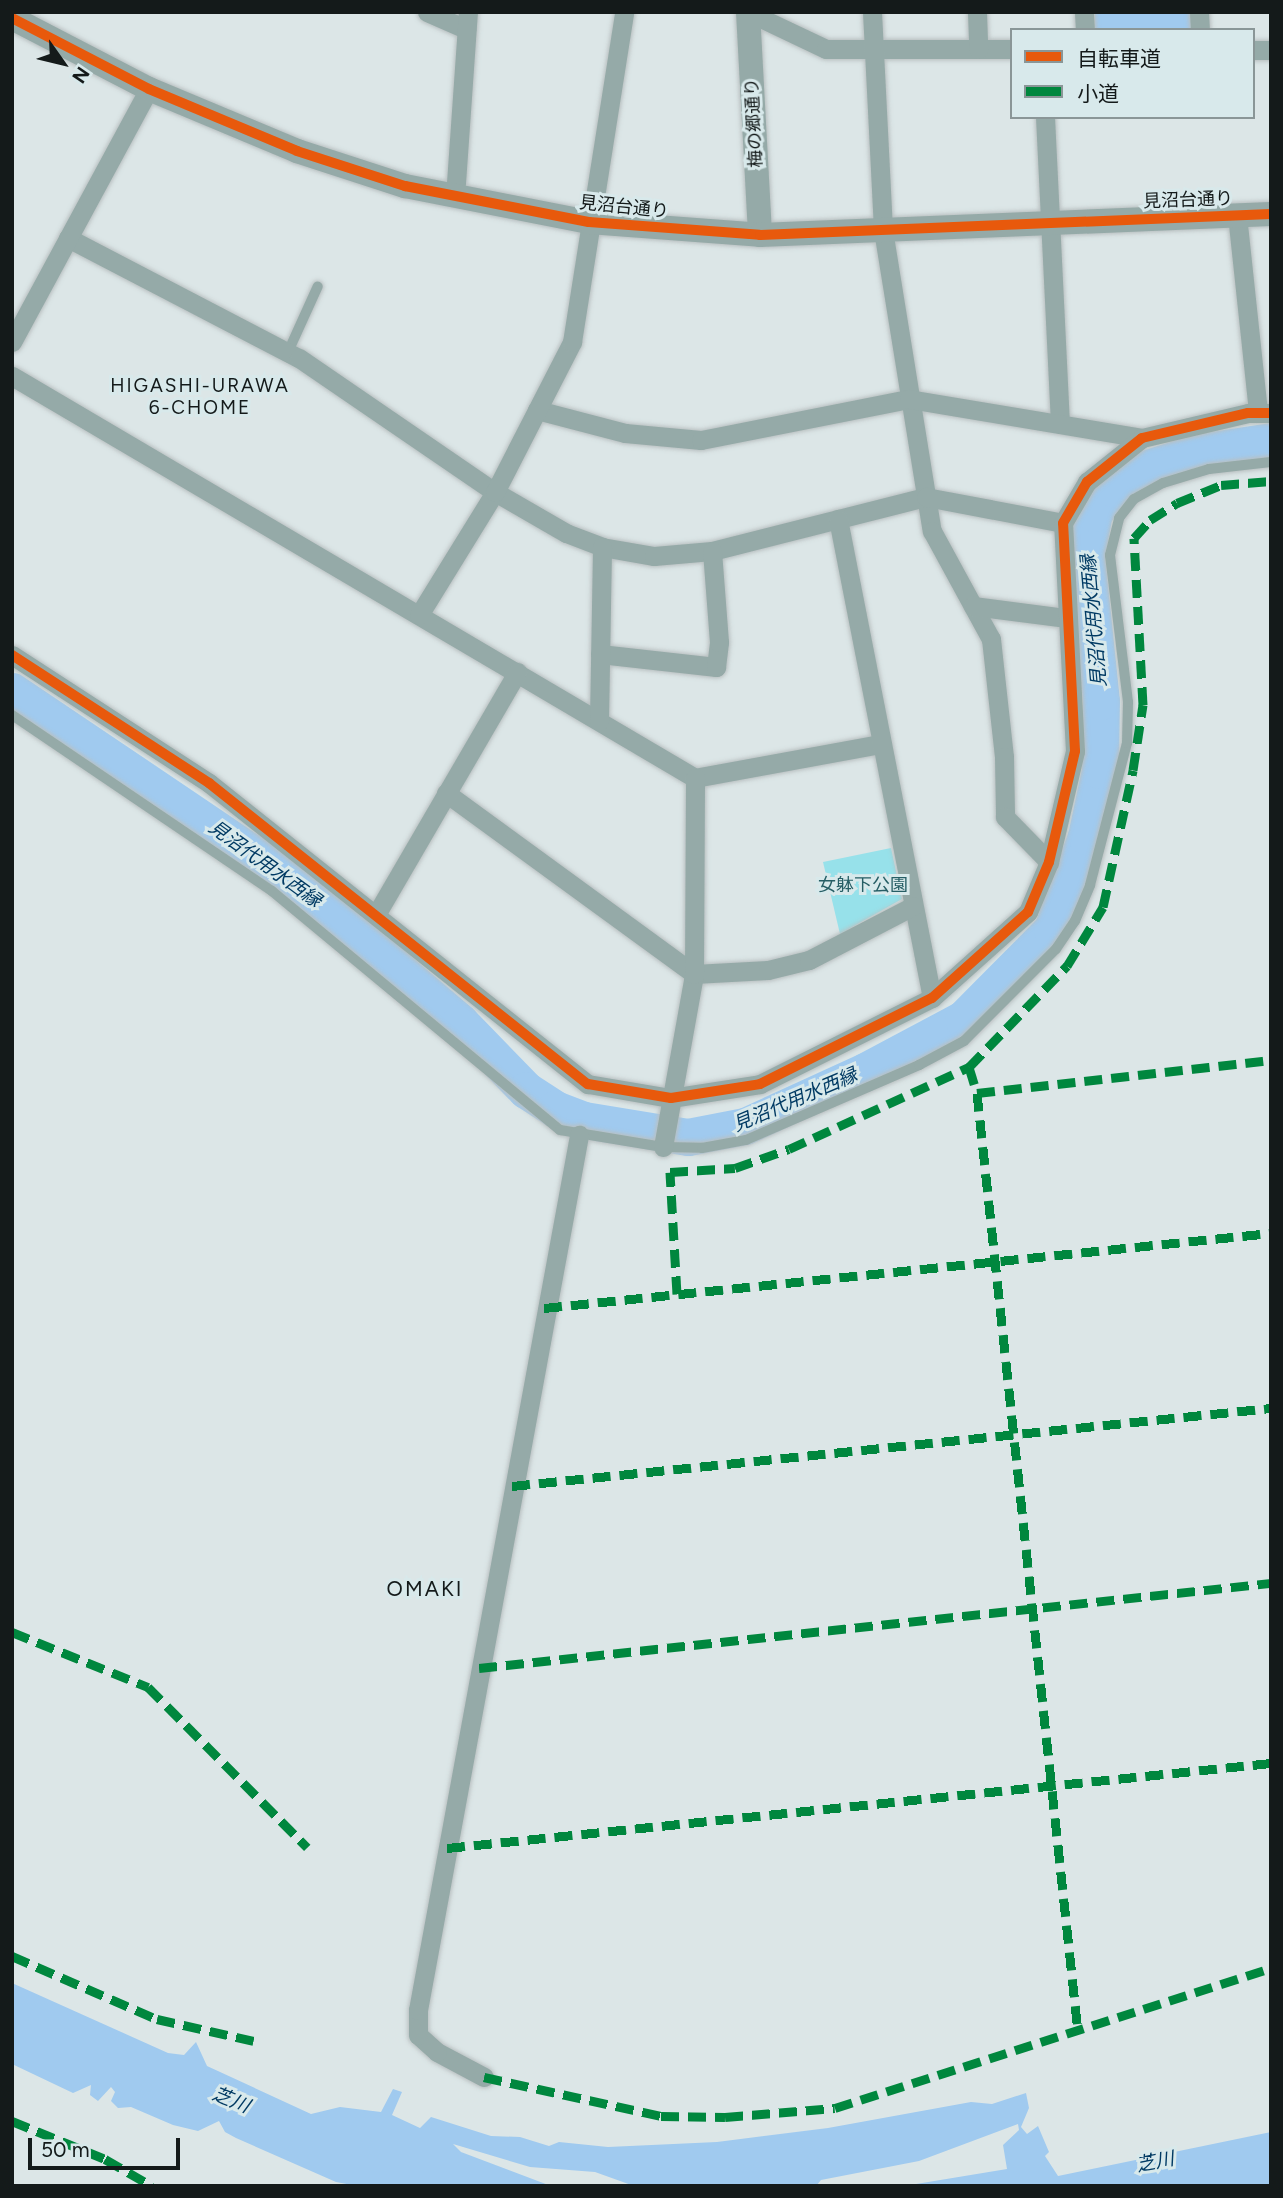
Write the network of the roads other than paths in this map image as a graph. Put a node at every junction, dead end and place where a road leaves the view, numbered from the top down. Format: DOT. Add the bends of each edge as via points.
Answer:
graph roads {
  1 [pos="427,12"];
  2 [pos="624,12"];
  3 [pos="748,12"];
  4 [pos="872,12"];
  5 [pos="977,12"];
  6 [pos="16,19"];
  7 [pos="467,21"];
  8 [pos="874,49"];
  9 [pos="978,49"];
  10 [pos="1010,49"];
  11 [pos="149,89"];
  12 [pos="1045,119"];
  13 [pos="455,197"];
  14 [pos="1271,214"];
  15 [pos="1237,215"];
  16 [pos="589,222"];
  17 [pos="1050,223"];
  18 [pos="883,230"];
  19 [pos="760,235"];
  20 [pos="68,238"];
  21 [pos="318,286"];
  22 [pos="12,342"];
  23 [pos="288,352"];
  24 [pos="12,376"];
  25 [pos="909,399"];
  26 [pos="537,410"];
  27 [pos="1264,413"];
  28 [pos="1060,424"];
  29 [pos="1142,438"];
  30 [pos="1271,462"];
  31 [pos="495,492"];
  32 [pos="926,497"];
  33 [pos="838,519"];
  34 [pos="1063,523"];
  35 [pos="602,547"];
  36 [pos="712,551"];
  37 [pos="973,606"];
  38 [pos="419,615"];
  39 [pos="1065,618"];
  40 [pos="600,654"];
  41 [pos="12,655"];
  42 [pos="517,672"];
  43 [pos="12,715"];
  44 [pos="599,721"];
  45 [pos="881,744"];
  46 [pos="695,778"];
  47 [pos="446,793"];
  48 [pos="1049,862"];
  49 [pos="914,906"];
  50 [pos="377,913"];
  51 [pos="694,974"];
  52 [pos="932,998"];
  53 [pos="671,1098"];
  54 [pos="579,1135"];
  55 [pos="663,1147"];
  56 [pos="484,2077"];
  1 -- 7 [label="street"];
  2 -- 16 [label="street" via="607,139"];
  3 -- 8 [label="street" via="826,49"];
  3 -- 19 [label="street, 梅の郷通り"];
  4 -- 8 [label="street"];
  5 -- 9 [label="street"];
  6 -- 11 [label="street, 見沼台通り"];
  7 -- 13 [label="street"];
  8 -- 9 [label="street"];
  8 -- 18 [label="street"];
  9 -- 10 [label="street"];
  11 -- 13 [label="street, 見沼台通り" via="297,150"];
  11 -- 20 [label="street"];
  12 -- 17 [label="street"];
  13 -- 16 [label="street, 見沼台通り"];
  14 -- 15 [label="street, 見沼台通り"];
  15 -- 17 [label="street, 見沼台通り"];
  15 -- 27 [label="street"];
  16 -- 19 [label="street, 見沼台通り"];
  16 -- 26 [label="street" via="572,342"];
  17 -- 18 [label="street, 見沼台通り"];
  17 -- 28 [label="street"];
  18 -- 19 [label="street, 見沼台通り"];
  18 -- 25 [label="street"];
  20 -- 22 [label="street"];
  20 -- 23 [label="street"];
  21 -- 23 [label="lane"];
  23 -- 31 [label="street"];
  24 -- 38 [label="street"];
  25 -- 26 [label="street" via="701,440 625,433"];
  25 -- 28 [label="street"];
  25 -- 32 [label="street"];
  26 -- 31 [label="street"];
  27 -- 29 [label="street"];
  28 -- 29 [label="street"];
  29 -- 34 [label="street" via="1087,482"];
  30 -- 55 [label="lane" via="1209,469 1163,483 1134,499 1119,518 1110,555 1128,702 1127,743 1090,886 1056,949 964,1041 919,1065 746,1140 702,1148"];
  31 -- 35 [label="street" via="566,533"];
  31 -- 38 [label="street"];
  32 -- 33 [label="street"];
  32 -- 34 [label="street"];
  32 -- 37 [label="street" via="932,531"];
  33 -- 36 [label="street"];
  33 -- 45 [label="street"];
  34 -- 39 [label="street"];
  35 -- 36 [label="street" via="654,556"];
  35 -- 40 [label="street"];
  36 -- 40 [label="street" via="719,642 716,667"];
  37 -- 39 [label="street"];
  37 -- 48 [label="street" via="991,639 1004,757 1004,817"];
  38 -- 42 [label="street"];
  39 -- 48 [label="street" via="1075,751"];
  40 -- 44 [label="street"];
  41 -- 50 [label="street" via="209,783"];
  42 -- 44 [label="street"];
  42 -- 47 [label="street"];
  43 -- 54 [label="lane" via="272,891 542,1119"];
  44 -- 46 [label="street"];
  45 -- 46 [label="street"];
  45 -- 49 [label="street"];
  46 -- 51 [label="street"];
  47 -- 50 [label="street"];
  47 -- 51 [label="street"];
  48 -- 52 [label="street" via="1028,912"];
  49 -- 51 [label="street" via="809,960 768,970"];
  49 -- 52 [label="street"];
  50 -- 53 [label="street" via="588,1084"];
  51 -- 53 [label="street"];
  52 -- 53 [label="street" via="760,1084"];
  53 -- 55 [label="street"];
  54 -- 55 [label="lane"];
  54 -- 56 [label="street" via="418,2010 418,2035 437,2052"];
}
